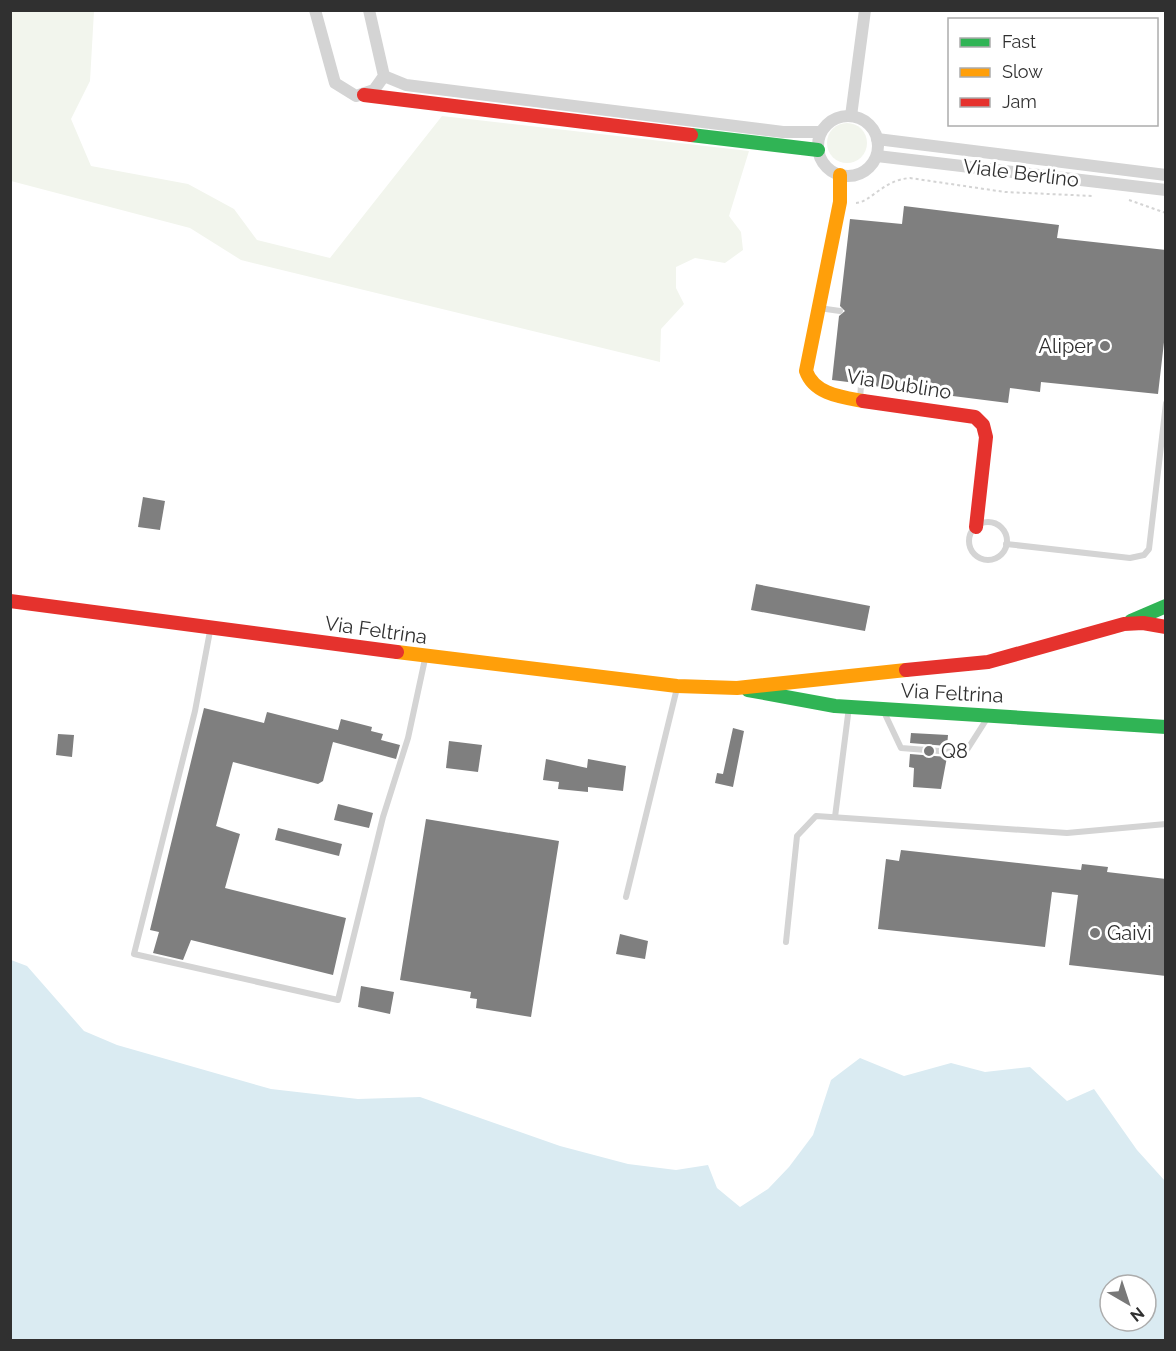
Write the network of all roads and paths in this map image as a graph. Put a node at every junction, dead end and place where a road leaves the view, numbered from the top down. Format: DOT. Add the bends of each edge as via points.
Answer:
graph roads {
  1 [pos="315,10"];
  2 [pos="369,10"];
  3 [pos="865,10"];
  4 [pos="384,76"];
  5 [pos="364,95"];
  6 [pos="851,116"];
  7 [pos="821,132"];
  8 [pos="878,139"];
  9 [pos="818,150"];
  10 [pos="876,156"];
  11 [pos="1166,175"];
  12 [pos="840,176"];
  13 [pos="1166,190"];
  14 [pos="1101,196"];
  15 [pos="1121,198"];
  16 [pos="840,202"];
  17 [pos="1166,213"];
  18 [pos="818,308"];
  19 [pos="840,311"];
  20 [pos="861,384"];
  21 [pos="860,401"];
  22 [pos="1166,403"];
  23 [pos="976,527"];
  24 [pos="1006,544"];
  25 [pos="10,601"];
  26 [pos="1166,606"];
  27 [pos="1124,624"];
  28 [pos="210,627"];
  29 [pos="1166,627"];
  30 [pos="426,656"];
  31 [pos="677,686"];
  32 [pos="737,688"];
  33 [pos="850,707"];
  34 [pos="883,709"];
  35 [pos="989,715"];
  36 [pos="1166,727"];
  37 [pos="835,817"];
  38 [pos="1166,824"];
  39 [pos="626,897"];
  40 [pos="786,942"];
  1 -- 5 [label="street" via="335,83 356,96"];
  2 -- 4 [label="street"];
  3 -- 6 [label="street"];
  4 -- 5 [label="street" via="374,90"];
  4 -- 7 [label="street" via="406,85 783,132"];
  5 -- 9 [label="street"];
  6 -- 7 [label="street" via="833,119"];
  6 -- 8 [label="street" via="868,123"];
  7 -- 9 [label="street"];
  8 -- 10 [label="street"];
  8 -- 11 [label="street, Viale Berlino"];
  9 -- 12 [label="street" via="825,166"];
  10 -- 12 [label="street" via="870,167 859,174"];
  10 -- 13 [label="street, Viale Berlino"];
  12 -- 16 [label="street, Via Dublino"];
  14 -- 16 [label="path" via="1005,192 910,178 883,185 862,202"];
  15 -- 17 [label="path"];
  16 -- 18 [label="street, Via Dublino"];
  18 -- 19 [label="lane"];
  18 -- 21 [label="street, Via Dublino" via="806,371 810,383 820,390"];
  20 -- 21 [label="lane"];
  21 -- 23 [label="street, Via Dublino" via="975,417 983,425 986,436"];
  22 -- 24 [label="lane" via="1149,549 1144,555 1130,558"];
  23 -- 24 [label="lane" via="996,524 1004,532"];
  23 -- 24 [label="lane" via="969,543 978,558 996,559"];
  25 -- 28 [label="street, Via Feltrina"];
  26 -- 27 [label="street, Via Feltrina"];
  27 -- 29 [label="street, Via Feltrina"];
  27 -- 32 [label="street, Via Feltrina" via="988,662"];
  28 -- 30 [label="street, Via Feltrina"];
  28 -- 30 [label="lane" via="195,711 134,954 338,1000"];
  30 -- 31 [label="street, Via Feltrina"];
  31 -- 32 [label="street, Via Feltrina"];
  31 -- 39 [label="lane"];
  32 -- 33 [label="street, Via Feltrina"];
  33 -- 34 [label="street, Via Feltrina"];
  33 -- 37 [label="lane"];
  34 -- 35 [label="street, Via Feltrina"];
  34 -- 35 [label="lane" via="901,748 965,753"];
  35 -- 36 [label="street, Via Feltrina"];
  37 -- 38 [label="lane" via="1067,833"];
  37 -- 40 [label="lane" via="816,816 797,836"];
}
